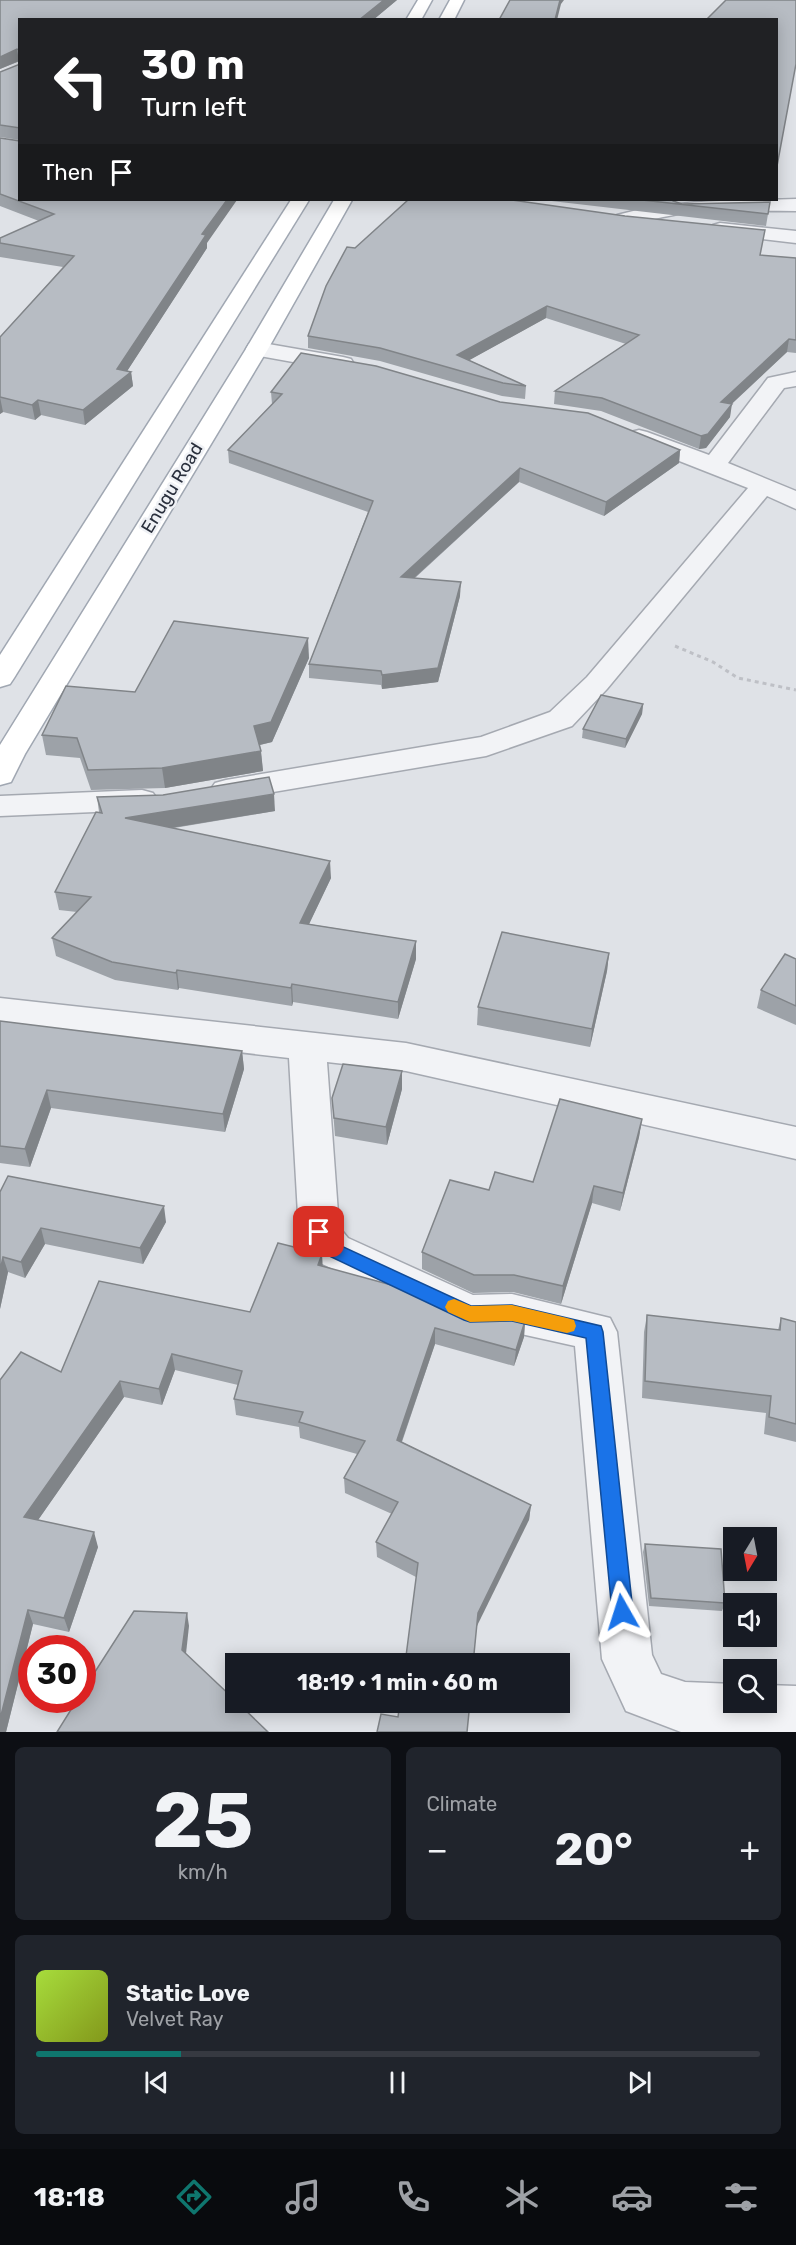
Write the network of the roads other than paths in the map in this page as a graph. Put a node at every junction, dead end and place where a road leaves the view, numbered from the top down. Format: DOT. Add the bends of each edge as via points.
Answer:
graph roads {
  1 [pos="425,0"];
  2 [pos="457,0"];
  3 [pos="413,18"];
  4 [pos="447,18"];
  5 [pos="297,201"];
  6 [pos="342,201"];
  7 [pos="796,205"];
  8 [pos="602,216"];
  9 [pos="624,219"];
  10 [pos="796,237"];
  11 [pos="257,349"];
  12 [pos="369,368"];
  13 [pos="796,379"];
  14 [pos="614,427"];
  15 [pos="713,466"];
  16 [pos="763,486"];
  17 [pos="796,501"];
  18 [pos="0,678"];
  19 [pos="0,775"];
  20 [pos="200,794"];
  21 [pos="165,800"];
  22 [pos="0,806"];
  23 [pos="0,1011"];
  24 [pos="307,1046"];
  25 [pos="796,1143"];
  26 [pos="796,1712"];
  1 -- 3 [label="main road"];
  2 -- 4 [label="main road"];
  5 -- 18 [label="main road"];
  6 -- 11 [label="main road, Enugu Road"];
  7 -- 9 [label="street" via="680,207 650,210"];
  8 -- 9 [label="street"];
  9 -- 10 [label="street"];
  11 -- 12 [label="street"];
  11 -- 19 [label="main road, Enugu Road"];
  13 -- 15 [label="street" via="776,383"];
  14 -- 15 [label="street"];
  15 -- 16 [label="street"];
  16 -- 17 [label="street"];
  16 -- 20 [label="street" via="597,683 561,719 486,746"];
  21 -- 22 [label="street"];
  23 -- 24 [label="street"];
  24 -- 25 [label="street" via="406,1057"];
  24 -- 26 [label="street" via="319,1232 333,1250 470,1314 512,1313 595,1332 627,1659 644,1693 686,1708"];
}
